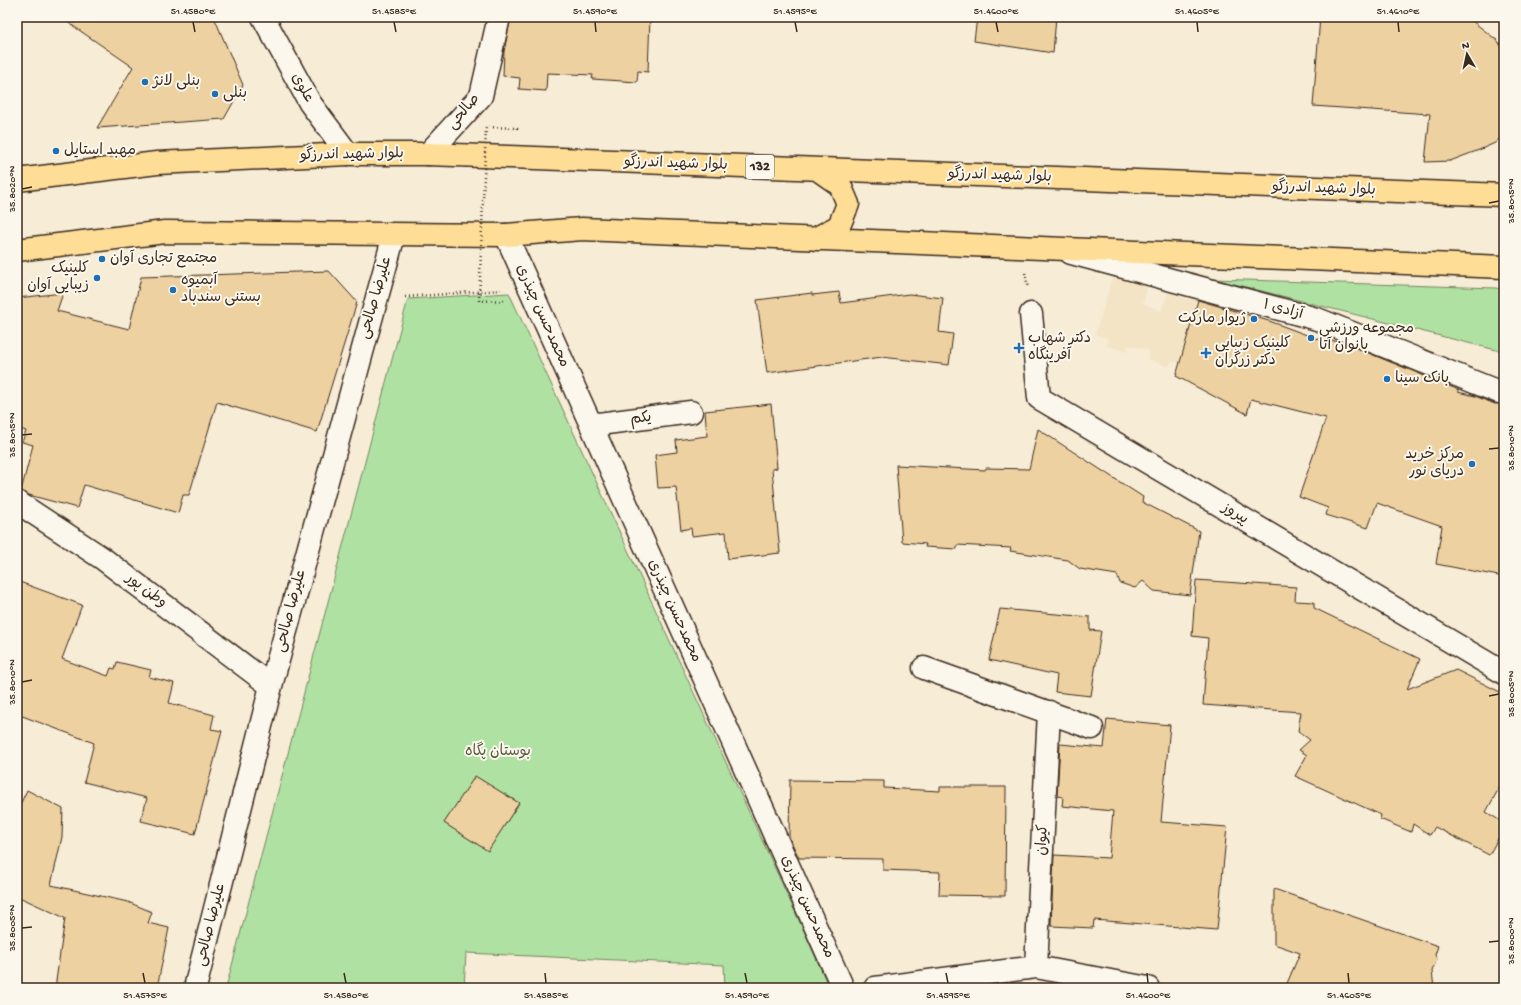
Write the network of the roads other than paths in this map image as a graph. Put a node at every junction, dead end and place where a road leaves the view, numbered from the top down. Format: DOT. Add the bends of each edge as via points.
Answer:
graph roads {
  1 [pos="263,17"];
  2 [pos="498,17"];
  3 [pos="348,154"];
  4 [pos="428,154"];
  5 [pos="817,169"];
  6 [pos="17,180"];
  7 [pos="1504,195"];
  8 [pos="394,235"];
  9 [pos="506,235"];
  10 [pos="815,239"];
  11 [pos="1060,249"];
  12 [pos="17,250"];
  13 [pos="1504,267"];
  14 [pos="1031,314"];
  15 [pos="1499,392"];
  16 [pos="691,412"];
  17 [pos="591,425"];
  18 [pos="17,502"];
  19 [pos="924,668"];
  20 [pos="1504,672"];
  21 [pos="270,686"];
  22 [pos="1049,712"];
  23 [pos="1092,728"];
  24 [pos="1036,968"];
  25 [pos="195,988"];
  26 [pos="843,988"];
  27 [pos="875,988"];
  28 [pos="1148,988"];
  1 -- 3 [label="street, علوی" via="310,103"];
  2 -- 4 [label="street, صالحی" via="481,96"];
  3 -- 4 [label="main road, بلوار شهید اندرزگو / 132"];
  3 -- 6 [label="main road, بلوار شهید اندرزگو / 132" via="158,163"];
  4 -- 5 [label="main road, بلوار شهید اندرزگو / 132"];
  5 -- 7 [label="main road, بلوار شهید اندرزگو / 132"];
  5 -- 10 [label="main road" via="840,185 848,204 839,226"];
  8 -- 9 [label="main road"];
  8 -- 12 [label="main road" via="165,232"];
  8 -- 21 [label="street, علیرضا صالحی"];
  9 -- 10 [label="main road" via="582,229"];
  9 -- 17 [label="street, محمدحسن چیذری"];
  10 -- 11 [label="main road"];
  11 -- 13 [label="main road"];
  11 -- 15 [label="street, آزادی ۱" via="1085,258 1317,319"];
  14 -- 20 [label="street, پیروز" via="1039,398"];
  16 -- 17 [label="street, یکم"];
  17 -- 26 [label="street, محمدحسن چیذری"];
  18 -- 21 [label="street, وطن پور" via="102,558"];
  19 -- 22 [label="street"];
  21 -- 25 [label="street, علیرضا صالحی"];
  22 -- 23 [label="street"];
  22 -- 24 [label="street, کیوان"];
  24 -- 27 [label="street"];
  24 -- 28 [label="street"];
}
